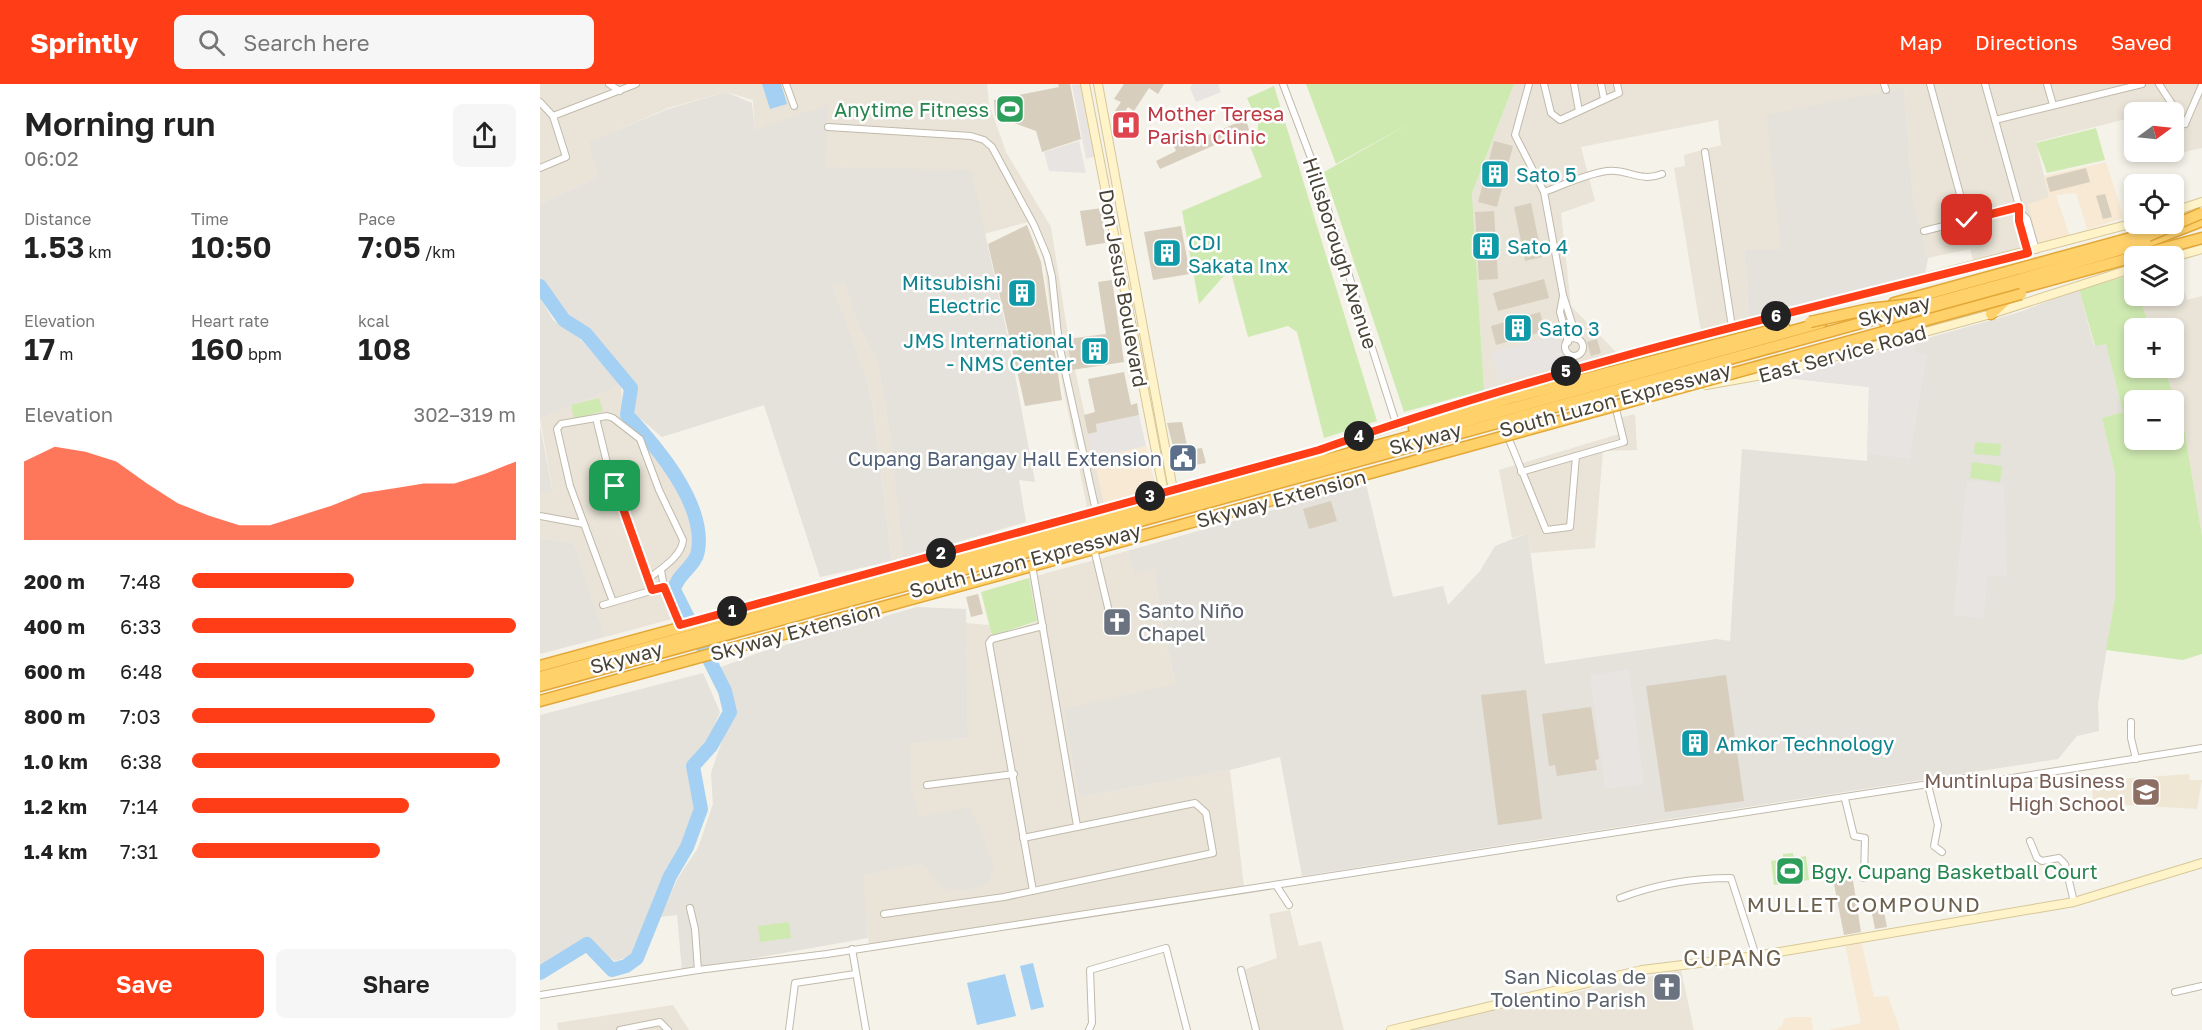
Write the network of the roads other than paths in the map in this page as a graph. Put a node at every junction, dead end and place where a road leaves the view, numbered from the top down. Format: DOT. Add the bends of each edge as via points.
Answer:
graph roads {
  1 [pos="609,84"];
  2 [pos="636,84"];
  3 [pos="786,84"];
  4 [pos="1085,84"];
  5 [pos="1098,84"];
  6 [pos="1283,84"];
  7 [pos="1529,84"];
  8 [pos="1536,84"];
  9 [pos="1574,84"];
  10 [pos="1602,84"];
  11 [pos="1617,84"];
  12 [pos="1930,84"];
  13 [pos="1985,84"];
  14 [pos="2047,84"];
  15 [pos="2105,84"];
  16 [pos="2142,84"];
  17 [pos="2159,84"];
  18 [pos="1544,85"];
  19 [pos="2202,85"];
  20 [pos="620,91"];
  21 [pos="2107,92"];
  22 [pos="1604,99"];
  23 [pos="540,102"];
  24 [pos="2053,105"];
  25 [pos="794,106"];
  26 [pos="1579,111"];
  27 [pos="553,116"];
  28 [pos="1995,120"];
  29 [pos="828,127"];
  30 [pos="1705,152"];
  31 [pos="540,168"];
  32 [pos="1662,174"];
  33 [pos="1544,192"];
  34 [pos="2202,202"];
  35 [pos="2184,208"];
  36 [pos="2020,210"];
  37 [pos="2202,213"];
  38 [pos="1967,220"];
  39 [pos="2202,220"];
  40 [pos="2124,226"];
  41 [pos="1924,231"];
  42 [pos="2031,233"];
  43 [pos="2023,235"];
  44 [pos="2202,240"];
  45 [pos="2178,246"];
  46 [pos="2184,247"];
  47 [pos="2202,249"];
  48 [pos="2032,252"];
  49 [pos="2184,254"];
  50 [pos="2124,260"];
  51 [pos="2124,266"];
  52 [pos="2124,271"];
  53 [pos="2021,291"];
  54 [pos="1563,295"];
  55 [pos="1922,303"];
  56 [pos="1991,314"];
  57 [pos="1732,327"];
  58 [pos="1144,336"];
  59 [pos="1133,338"];
  60 [pos="1577,339"];
  61 [pos="1567,340"];
  62 [pos="1577,356"];
  63 [pos="1580,368"];
  64 [pos="1616,409"];
  65 [pos="596,418"];
  66 [pos="1396,423"];
  67 [pos="1508,437"];
  68 [pos="1576,456"];
  69 [pos="1521,472"];
  70 [pos="1168,492"];
  71 [pos="1096,511"];
  72 [pos="540,516"];
  73 [pos="584,524"];
  74 [pos="1095,553"];
  75 [pos="661,570"];
  76 [pos="1033,571"];
  77 [pos="649,579"];
  78 [pos="664,587"];
  79 [pos="652,590"];
  80 [pos="613,602"];
  81 [pos="603,605"];
  82 [pos="1112,620"];
  83 [pos="683,624"];
  84 [pos="1043,626"];
  85 [pos="707,653"];
  86 [pos="540,664"];
  87 [pos="540,679"];
  88 [pos="540,686"];
  89 [pos="540,693"];
  90 [pos="540,703"];
  91 [pos="2131,723"];
  92 [pos="2202,748"];
  93 [pos="2136,759"];
  94 [pos="1014,774"];
  95 [pos="927,785"];
  96 [pos="1928,785"];
  97 [pos="1845,799"];
  98 [pos="1077,826"];
  99 [pos="1023,838"];
  100 [pos="2030,841"];
  101 [pos="1942,852"];
  102 [pos="2202,863"];
  103 [pos="1864,878"];
  104 [pos="1276,885"];
  105 [pos="1033,891"];
  106 [pos="1620,898"];
  107 [pos="2074,902"];
  108 [pos="1289,905"];
  109 [pos="690,908"];
  110 [pos="884,914"];
  111 [pos="852,949"];
  112 [pos="1756,956"];
  113 [pos="698,970"];
  114 [pos="1241,970"];
  115 [pos="855,975"];
  116 [pos="2202,986"];
  117 [pos="2175,992"];
  118 [pos="540,995"];
  119 [pos="622,1030"];
  120 [pos="668,1030"];
  121 [pos="789,1030"];
  122 [pos="866,1030"];
  123 [pos="1089,1030"];
  124 [pos="1187,1030"];
  125 [pos="1256,1030"];
  126 [pos="1391,1030"];
  1 -- 20 [label="street"];
  2 -- 20 [label="street"];
  3 -- 25 [label="street"];
  4 -- 59 [label="main road, Don Jesus Boulevard"];
  5 -- 58 [label="main road, Don Jesus Boulevard"];
  6 -- 66 [label="street, Hillsborough Avenue" via="1314,166"];
  7 -- 33 [label="street" via="1515,135"];
  8 -- 18 [label="street"];
  9 -- 26 [label="street"];
  10 -- 22 [label="street"];
  11 -- 22 [label="street" via="1619,93"];
  12 -- 38 [label="street"];
  13 -- 28 [label="street"];
  14 -- 24 [label="street"];
  15 -- 21 [label="street"];
  16 -- 21 [label="street"];
  17 -- 19 [label="street" via="2185,124"];
  18 -- 26 [label="street" via="1551,113 1560,120"];
  20 -- 27 [label="street"];
  21 -- 24 [label="street"];
  22 -- 26 [label="street"];
  23 -- 27 [label="street"];
  24 -- 28 [label="street"];
  27 -- 31 [label="street" via="566,157"];
  28 -- 36 [label="street"];
  29 -- 71 [label="street" via="972,135 992,147 1047,256 1059,344"];
  30 -- 57 [label="street"];
  32 -- 33 [label="street" via="1647,179 1606,171"];
  33 -- 54 [label="street"];
  34 -- 35 [label="main road"];
  36 -- 38 [label="street"];
  36 -- 42 [label="street"];
  36 -- 43 [label="street"];
  37 -- 55 [label="highway, Skyway, bridge" via="2148,236"];
  38 -- 41 [label="street"];
  39 -- 87 [label="highway, South Luzon Expressway"];
  39 -- 88 [label="highway, Skyway" via="2150,241 1983,290"];
  40 -- 48 [label="main road"];
  42 -- 43 [label="street"];
  42 -- 48 [label="street"];
  43 -- 48 [label="street"];
  44 -- 45 [label="highway, South Luzon Expressway"];
  44 -- 46 [label="highway"];
  47 -- 49 [label="main road"];
  48 -- 57 [label="main road"];
  50 -- 53 [label="highway, South Luzon Expressway"];
  51 -- 53 [label="highway"];
  52 -- 56 [label="main road, East Service Road"];
  53 -- 56 [label="highway"];
  53 -- 85 [label="highway, South Luzon Expressway"];
  53 -- 90 [label="highway, Skyway Extension, bridge"];
  54 -- 60 [label="street"];
  54 -- 61 [label="street" via="1560,312"];
  55 -- 86 [label="highway, Skyway Extension, bridge" via="1869,309 1766,330"];
  55 -- 87 [label="highway, Skyway, bridge"];
  56 -- 64 [label="main road, East Service Road" via="1779,372 1675,392"];
  57 -- 63 [label="main road"];
  58 -- 59 [label="main road"];
  58 -- 70 [label="main road, Don Jesus Boulevard"];
  59 -- 70 [label="main road, Don Jesus Boulevard"];
  60 -- 61 [label="street"];
  60 -- 62 [label="street" via="1583,349"];
  61 -- 62 [label="street" via="1567,352"];
  62 -- 63 [label="street"];
  63 -- 66 [label="main road"];
  64 -- 67 [label="main road, East Service Road"];
  64 -- 68 [label="street" via="1624,442"];
  65 -- 73 [label="street" via="561,424 557,429 570,486"];
  65 -- 75 [label="street" via="613,418 640,439 683,540 677,554"];
  65 -- 77 [label="street" via="607,463"];
  66 -- 70 [label="main road" via="1319,450"];
  67 -- 69 [label="street"];
  67 -- 74 [label="main road, East Service Road"];
  68 -- 69 [label="street"];
  68 -- 69 [label="street" via="1570,527 1546,530"];
  70 -- 71 [label="main road"];
  71 -- 83 [label="main road"];
  72 -- 73 [label="street"];
  73 -- 80 [label="street"];
  74 -- 76 [label="main road, East Service Road"];
  74 -- 82 [label="street"];
  75 -- 77 [label="street"];
  75 -- 78 [label="street"];
  76 -- 84 [label="street"];
  76 -- 85 [label="main road, East Service Road"];
  77 -- 79 [label="street"];
  78 -- 79 [label="street"];
  78 -- 83 [label="street"];
  79 -- 80 [label="street"];
  80 -- 81 [label="street"];
  83 -- 86 [label="main road"];
  84 -- 94 [label="street" via="989,643"];
  84 -- 98 [label="street"];
  85 -- 89 [label="highway, South Luzon Expressway"];
  85 -- 90 [label="main road, East Service Road"];
  91 -- 93 [label="street"];
  92 -- 93 [label="street"];
  93 -- 96 [label="street" via="1987,782 1974,777"];
  94 -- 95 [label="street"];
  94 -- 99 [label="street"];
  96 -- 97 [label="street"];
  96 -- 101 [label="street" via="1938,825 1934,846"];
  97 -- 103 [label="street" via="1854,834 1865,838"];
  97 -- 104 [label="street"];
  98 -- 99 [label="street"];
  98 -- 105 [label="street" via="1195,803 1206,813 1213,853"];
  99 -- 105 [label="street"];
  100 -- 107 [label="street" via="2037,858 2059,858 2065,864"];
  102 -- 107 [label="main road"];
  104 -- 108 [label="street"];
  104 -- 111 [label="street"];
  105 -- 110 [label="street"];
  106 -- 112 [label="street" via="1652,888 1731,878"];
  107 -- 112 [label="main road"];
  109 -- 113 [label="street"];
  111 -- 113 [label="street"];
  111 -- 115 [label="street"];
  112 -- 126 [label="main road" via="1642,970"];
  113 -- 118 [label="street"];
  114 -- 125 [label="street"];
  115 -- 121 [label="street" via="795,983"];
  115 -- 122 [label="street"];
  116 -- 117 [label="street"];
  119 -- 120 [label="street" via="660,1022"];
  123 -- 124 [label="street" via="1090,970 1166,948"];
}
